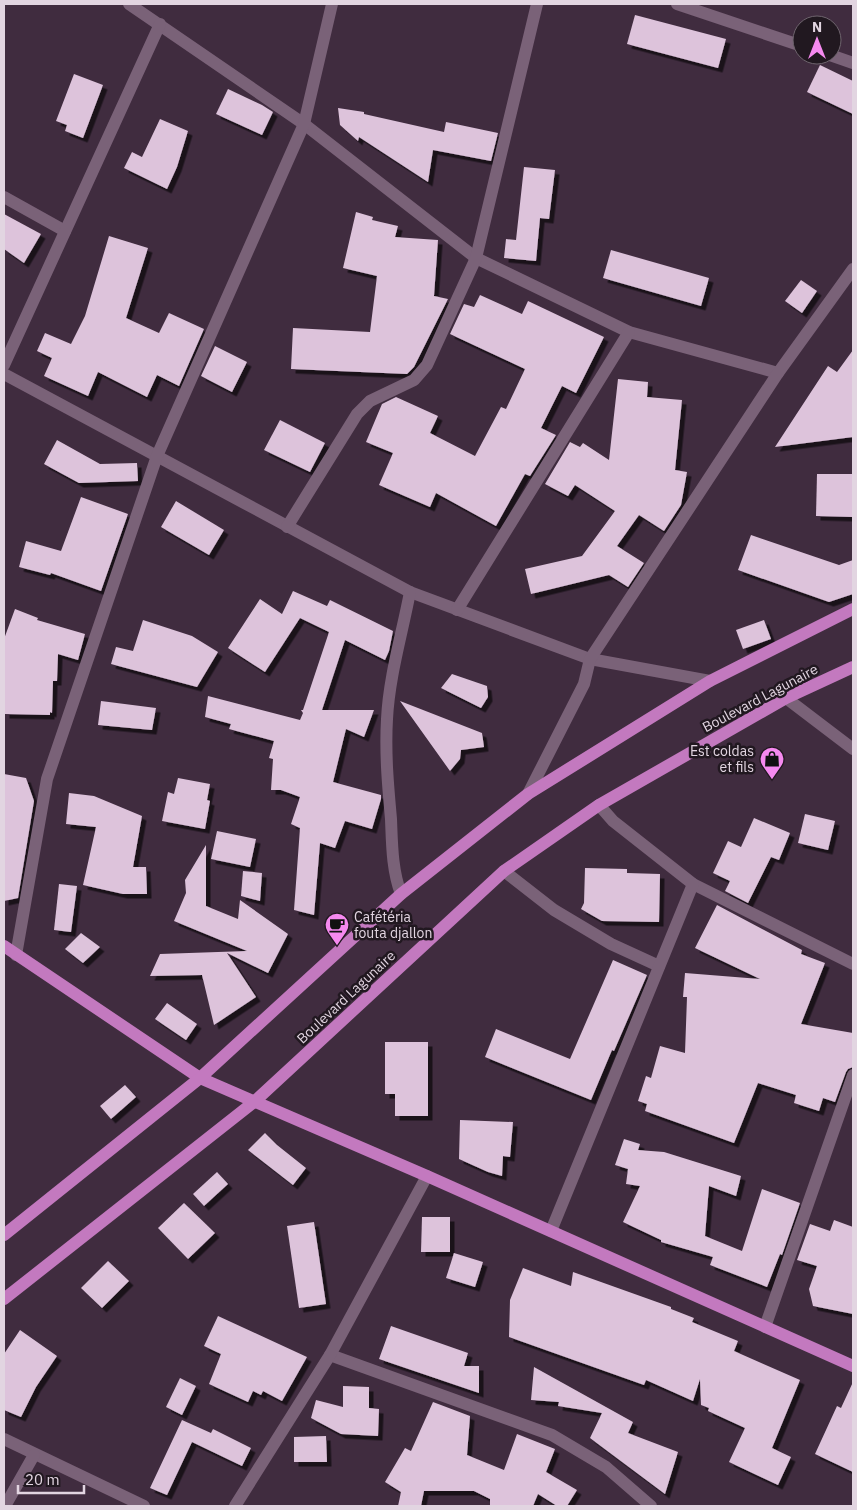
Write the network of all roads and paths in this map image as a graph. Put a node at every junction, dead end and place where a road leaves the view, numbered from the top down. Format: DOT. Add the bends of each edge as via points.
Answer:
graph roads {
  1 [pos="129,4"];
  2 [pos="332,4"];
  3 [pos="537,4"];
  4 [pos="677,4"];
  5 [pos="160,24"];
  6 [pos="792,43"];
  7 [pos="304,124"];
  8 [pos="4,197"];
  9 [pos="65,231"];
  10 [pos="476,258"];
  11 [pos="853,269"];
  12 [pos="629,332"];
  13 [pos="4,365"];
  14 [pos="778,373"];
  15 [pos="4,374"];
  16 [pos="157,456"];
  17 [pos="287,527"];
  18 [pos="410,592"];
  19 [pos="853,609"];
  20 [pos="457,610"];
  21 [pos="590,659"];
  22 [pos="853,667"];
  23 [pos="710,681"];
  24 [pos="786,698"];
  25 [pos="853,749"];
  26 [pos="528,794"];
  27 [pos="599,805"];
  28 [pos="504,871"];
  29 [pos="693,884"];
  30 [pos="400,894"];
  31 [pos="4,946"];
  32 [pos="16,955"];
  33 [pos="853,964"];
  34 [pos="659,966"];
  35 [pos="853,1075"];
  36 [pos="200,1078"];
  37 [pos="254,1102"];
  38 [pos="427,1176"];
  39 [pos="550,1231"];
  40 [pos="4,1235"];
  41 [pos="4,1299"];
  42 [pos="765,1327"];
  43 [pos="330,1355"];
  44 [pos="853,1366"];
  45 [pos="4,1440"];
  46 [pos="34,1455"];
  47 [pos="5,1506"];
  48 [pos="144,1506"];
  49 [pos="235,1506"];
  50 [pos="651,1506"];
  1 -- 5 [label="street"];
  2 -- 7 [label="street"];
  3 -- 10 [label="street"];
  4 -- 6 [label="street"];
  5 -- 7 [label="street"];
  5 -- 9 [label="street"];
  7 -- 10 [label="street"];
  7 -- 16 [label="street"];
  8 -- 9 [label="street"];
  9 -- 13 [label="street"];
  10 -- 12 [label="street"];
  10 -- 17 [label="street" via="427,365 414,380 370,401 357,414"];
  11 -- 14 [label="street"];
  12 -- 14 [label="street"];
  12 -- 20 [label="street"];
  14 -- 21 [label="street"];
  15 -- 16 [label="street"];
  16 -- 17 [label="street"];
  16 -- 32 [label="street" via="47,779"];
  17 -- 18 [label="street"];
  18 -- 20 [label="street"];
  18 -- 30 [label="street" via="387,718 386,755 394,863"];
  19 -- 23 [label="main road"];
  20 -- 21 [label="street"];
  21 -- 23 [label="street"];
  21 -- 26 [label="street" via="584,684"];
  22 -- 24 [label="main road, Boulevard Lagunaire"];
  23 -- 26 [label="main road"];
  24 -- 25 [label="street"];
  24 -- 27 [label="main road, Boulevard Lagunaire"];
  26 -- 30 [label="main road"];
  27 -- 28 [label="main road, Boulevard Lagunaire"];
  27 -- 29 [label="street" via="613,821"];
  28 -- 34 [label="street" via="554,910 611,944"];
  28 -- 37 [label="main road, Boulevard Lagunaire"];
  29 -- 33 [label="street"];
  29 -- 34 [label="street"];
  30 -- 36 [label="main road"];
  31 -- 32 [label="main road"];
  32 -- 36 [label="main road"];
  34 -- 39 [label="street"];
  35 -- 42 [label="street"];
  36 -- 37 [label="main road"];
  36 -- 40 [label="main road"];
  37 -- 38 [label="main road"];
  37 -- 41 [label="main road, Boulevard Lagunaire"];
  38 -- 39 [label="main road"];
  38 -- 43 [label="street"];
  39 -- 42 [label="main road"];
  42 -- 44 [label="main road"];
  43 -- 49 [label="street"];
  43 -- 50 [label="street" via="552,1434 606,1467"];
  45 -- 46 [label="street"];
  46 -- 47 [label="street"];
  46 -- 48 [label="street"];
}
